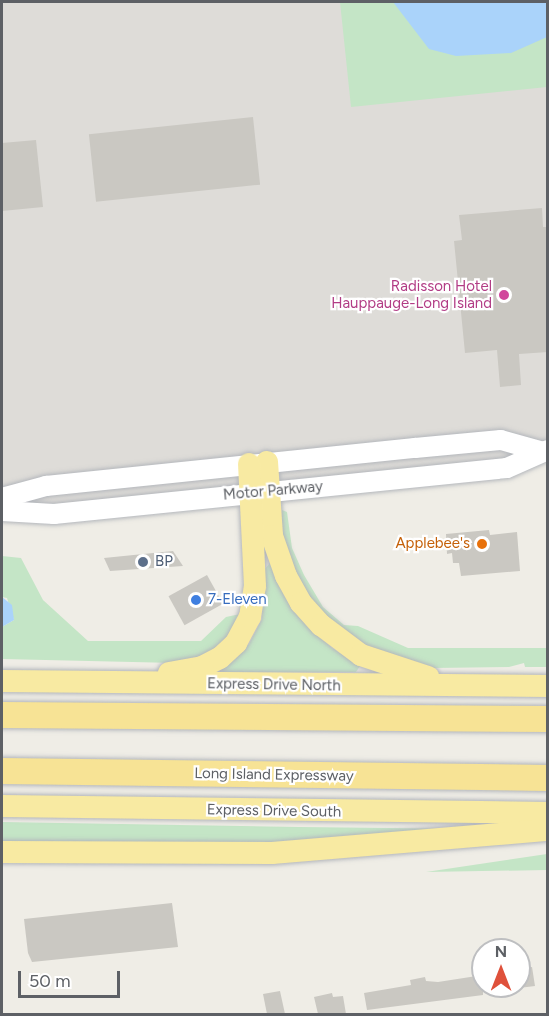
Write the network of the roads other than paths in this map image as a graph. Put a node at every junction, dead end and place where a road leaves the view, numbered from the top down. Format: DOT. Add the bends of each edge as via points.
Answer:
graph roads {
  1 [pos="544,451"];
  2 [pos="258,463"];
  3 [pos="259,492"];
  4 [pos="2,498"];
  5 [pos="2,511"];
  6 [pos="2,681"];
  7 [pos="85,682"];
  8 [pos="486,687"];
  9 [pos="548,687"];
  10 [pos="2,715"];
  11 [pos="548,719"];
  12 [pos="2,771"];
  13 [pos="548,778"];
  14 [pos="2,807"];
  15 [pos="548,813"];
  16 [pos="548,830"];
  17 [pos="2,852"];
  1 -- 2 [label="main road, Motor Parkway" via="501,440"];
  1 -- 3 [label="main road, Motor Parkway" via="507,468"];
  2 -- 3 [label="highway"];
  2 -- 4 [label="main road, Motor Parkway" via="46,486"];
  3 -- 5 [label="main road, Motor Parkway" via="54,514"];
  3 -- 7 [label="highway" via="255,597 247,625 232,647 212,663 192,670"];
  3 -- 8 [label="highway" via="286,576 321,625 348,647 389,667"];
  6 -- 7 [label="highway, Express Drive North"];
  7 -- 8 [label="highway, Express Drive North"];
  8 -- 9 [label="highway, Express Drive North"];
  10 -- 11 [label="highway"];
  12 -- 13 [label="highway, Long Island Expressway"];
  14 -- 15 [label="highway, Express Drive South"];
  16 -- 17 [label="highway" via="272,853"];
}
